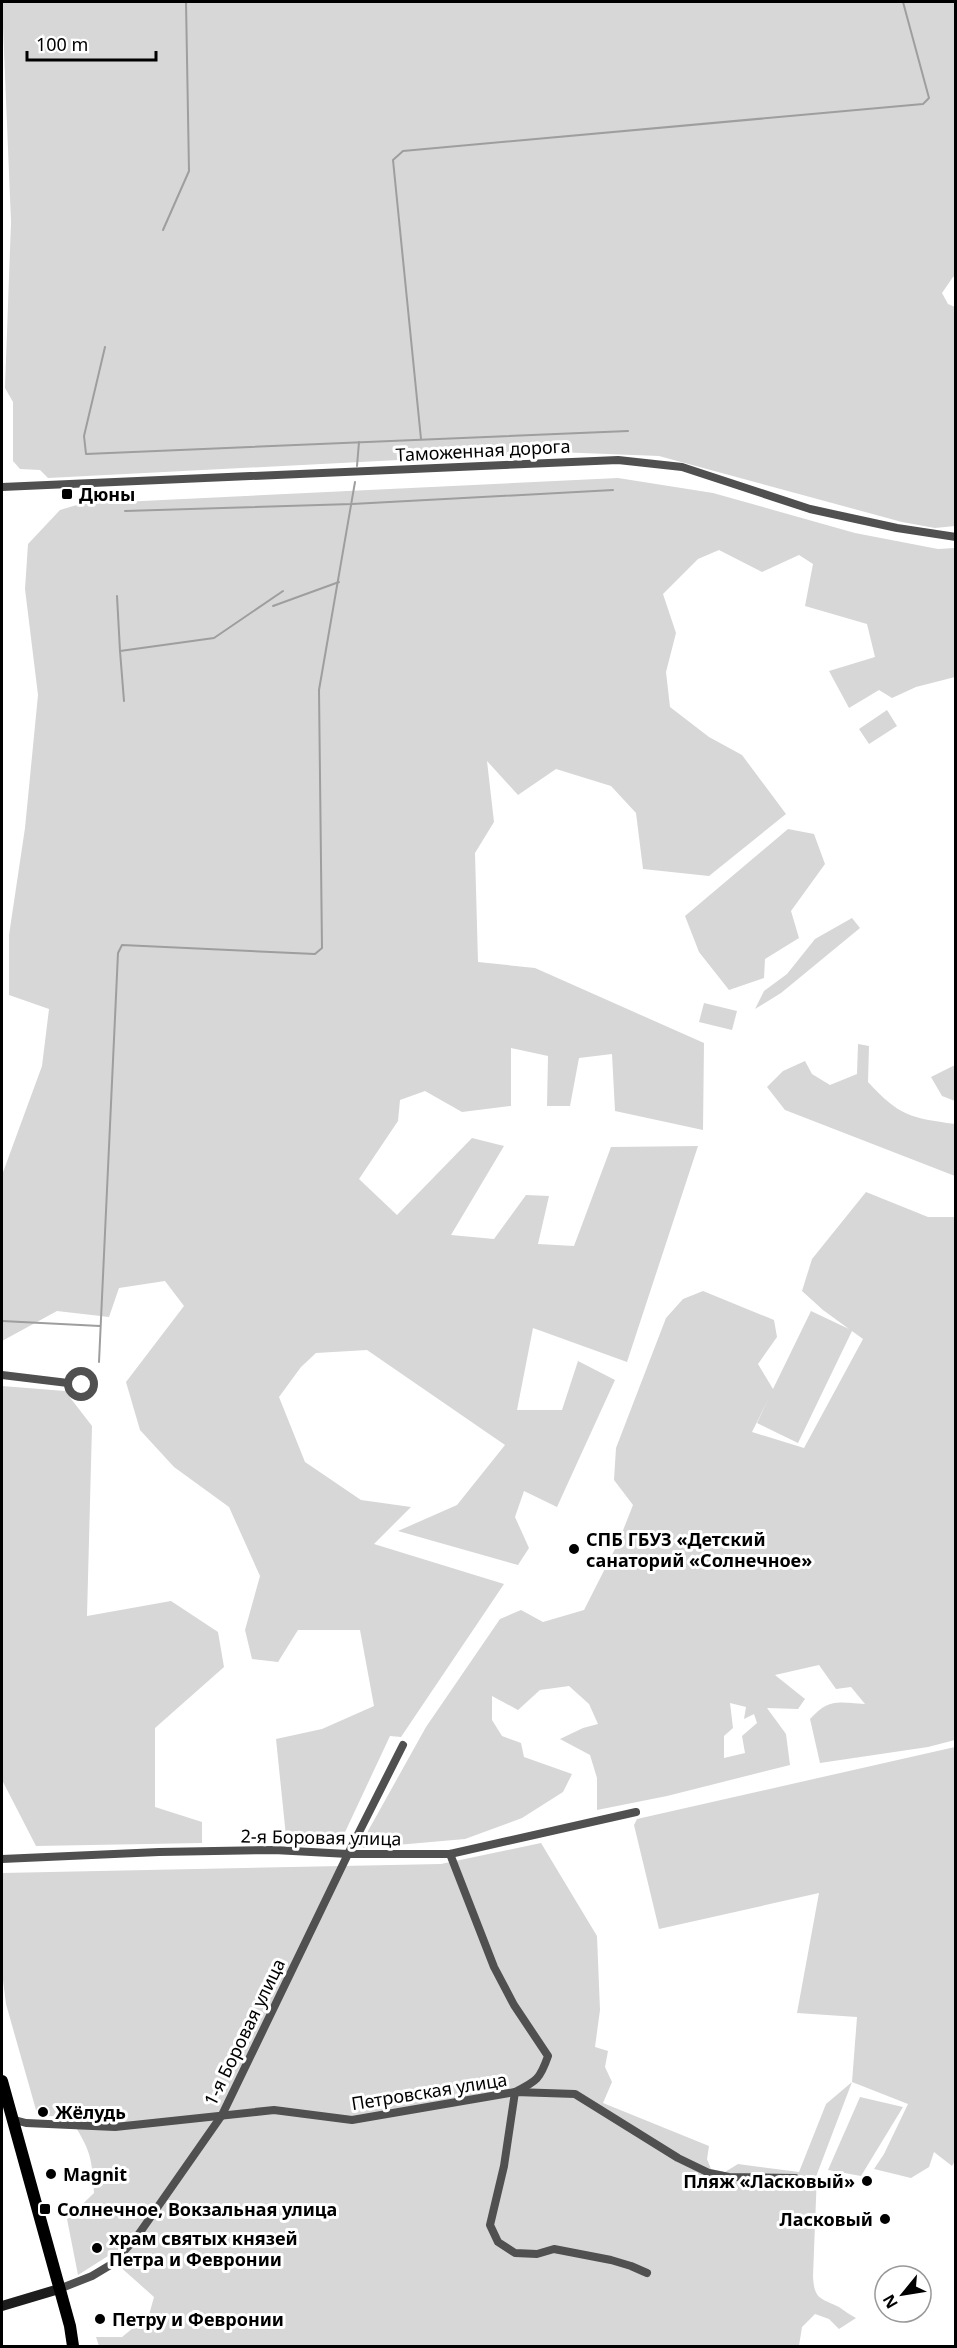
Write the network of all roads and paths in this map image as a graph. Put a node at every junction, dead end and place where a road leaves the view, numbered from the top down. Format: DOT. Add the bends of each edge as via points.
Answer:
graph roads {
  1 [pos="2,487"];
  2 [pos="956,537"];
  3 [pos="2,1375"];
  4 [pos="68,1383"];
  5 [pos="404,1745"];
  6 [pos="636,1812"];
  7 [pos="348,1854"];
  8 [pos="450,1854"];
  9 [pos="2,1859"];
  10 [pos="2,2081"];
  11 [pos="515,2092"];
  12 [pos="222,2115"];
  13 [pos="11,2119"];
  14 [pos="795,2178"];
  15 [pos="647,2273"];
  16 [pos="59,2289"];
  17 [pos="2,2306"];
  18 [pos="73,2346"];
  1 -- 2 [label="street, Таможенная дорога" via="618,460 682,467 810,509"];
  3 -- 4 [label="street"];
  5 -- 7 [label="street, 1-я Боровая улица"];
  6 -- 8 [label="street, 2-я Боровая улица"];
  7 -- 8 [label="street, 2-я Боровая улица"];
  7 -- 9 [label="street, 2-я Боровая улица" via="263,1850"];
  7 -- 12 [label="street, 1-я Боровая улица"];
  8 -- 11 [label="street" via="494,1967 548,2056 541,2076"];
  10 -- 13 [label="main road"];
  11 -- 12 [label="street, Петровская улица" via="352,2120 274,2110"];
  11 -- 14 [label="street, Петровская улица" via="575,2094 709,2173"];
  11 -- 15 [label="street" via="490,2225 498,2242 515,2253 537,2254 554,2249 611,2260"];
  12 -- 13 [label="street, Петровская улица" via="115,2127"];
  12 -- 16 [label="street, 1-я Боровая улица" via="136,2238 112,2264"];
  13 -- 16 [label="main road"];
  16 -- 17 [label="street"];
  16 -- 18 [label="main road"];
}
